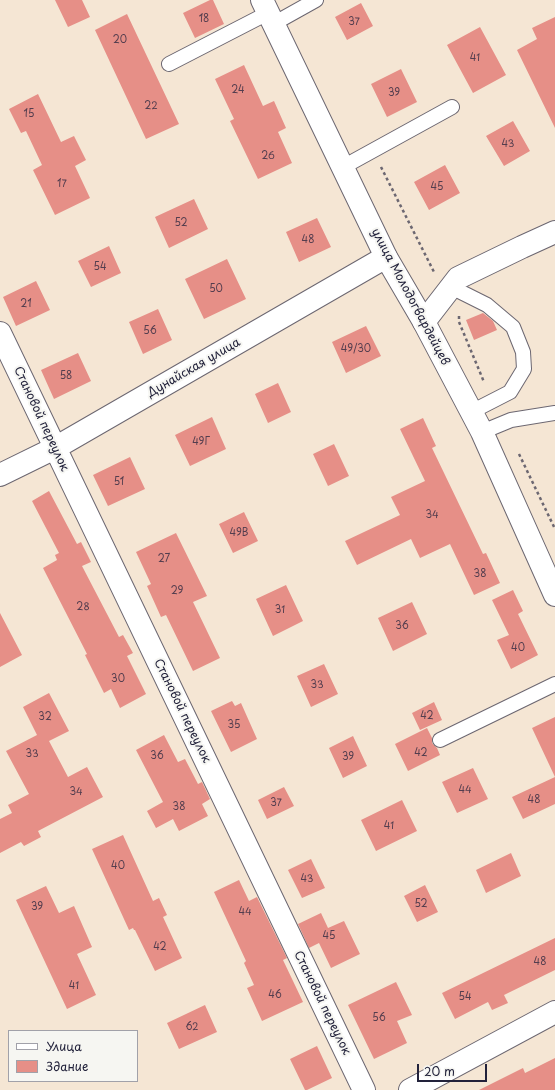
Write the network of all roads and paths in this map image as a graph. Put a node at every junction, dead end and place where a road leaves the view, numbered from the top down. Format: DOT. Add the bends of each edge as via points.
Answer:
graph roads {
  1 [pos="316,0"];
  2 [pos="268,12"];
  3 [pos="169,64"];
  4 [pos="452,107"];
  5 [pos="373,150"];
  6 [pos="343,167"];
  7 [pos="555,232"];
  8 [pos="386,257"];
  9 [pos="448,291"];
  10 [pos="424,322"];
  11 [pos="0,333"];
  12 [pos="492,401"];
  13 [pos="471,412"];
  14 [pos="555,413"];
  15 [pos="504,423"];
  16 [pos="482,432"];
  17 [pos="55,448"];
  18 [pos="0,475"];
  19 [pos="555,529"];
  20 [pos="555,595"];
  21 [pos="555,684"];
  22 [pos="440,740"];
  23 [pos="555,1012"];
  24 [pos="364,1090"];
  25 [pos="410,1090"];
  1 -- 2 [label="lane"];
  2 -- 3 [label="lane"];
  2 -- 6 [label="street, улица Молодогвардейцев"];
  4 -- 5 [label="lane"];
  5 -- 6 [label="lane"];
  5 -- 9 [label="path"];
  6 -- 8 [label="street, улица Молодогвардейцев"];
  7 -- 9 [label="street" via="458,278"];
  8 -- 10 [label="street, улица Молодогвардейцев"];
  8 -- 17 [label="street, Дунайская улица"];
  9 -- 10 [label="street"];
  9 -- 12 [label="path" via="459,302 459,322"];
  9 -- 12 [label="lane" via="487,305 513,327 523,352 524,369 510,392"];
  10 -- 13 [label="street, улица Молодогвардейцев"];
  11 -- 17 [label="street, Становой переулок"];
  12 -- 13 [label="lane"];
  13 -- 16 [label="street, улица Молодогвардейцев"];
  14 -- 15 [label="lane"];
  15 -- 16 [label="lane"];
  15 -- 19 [label="path"];
  16 -- 20 [label="street, улица Молодогвардейцев"];
  17 -- 18 [label="street, Дунайская улица"];
  17 -- 24 [label="street, Становой переулок"];
  21 -- 22 [label="lane"];
  23 -- 25 [label="street"];
}
